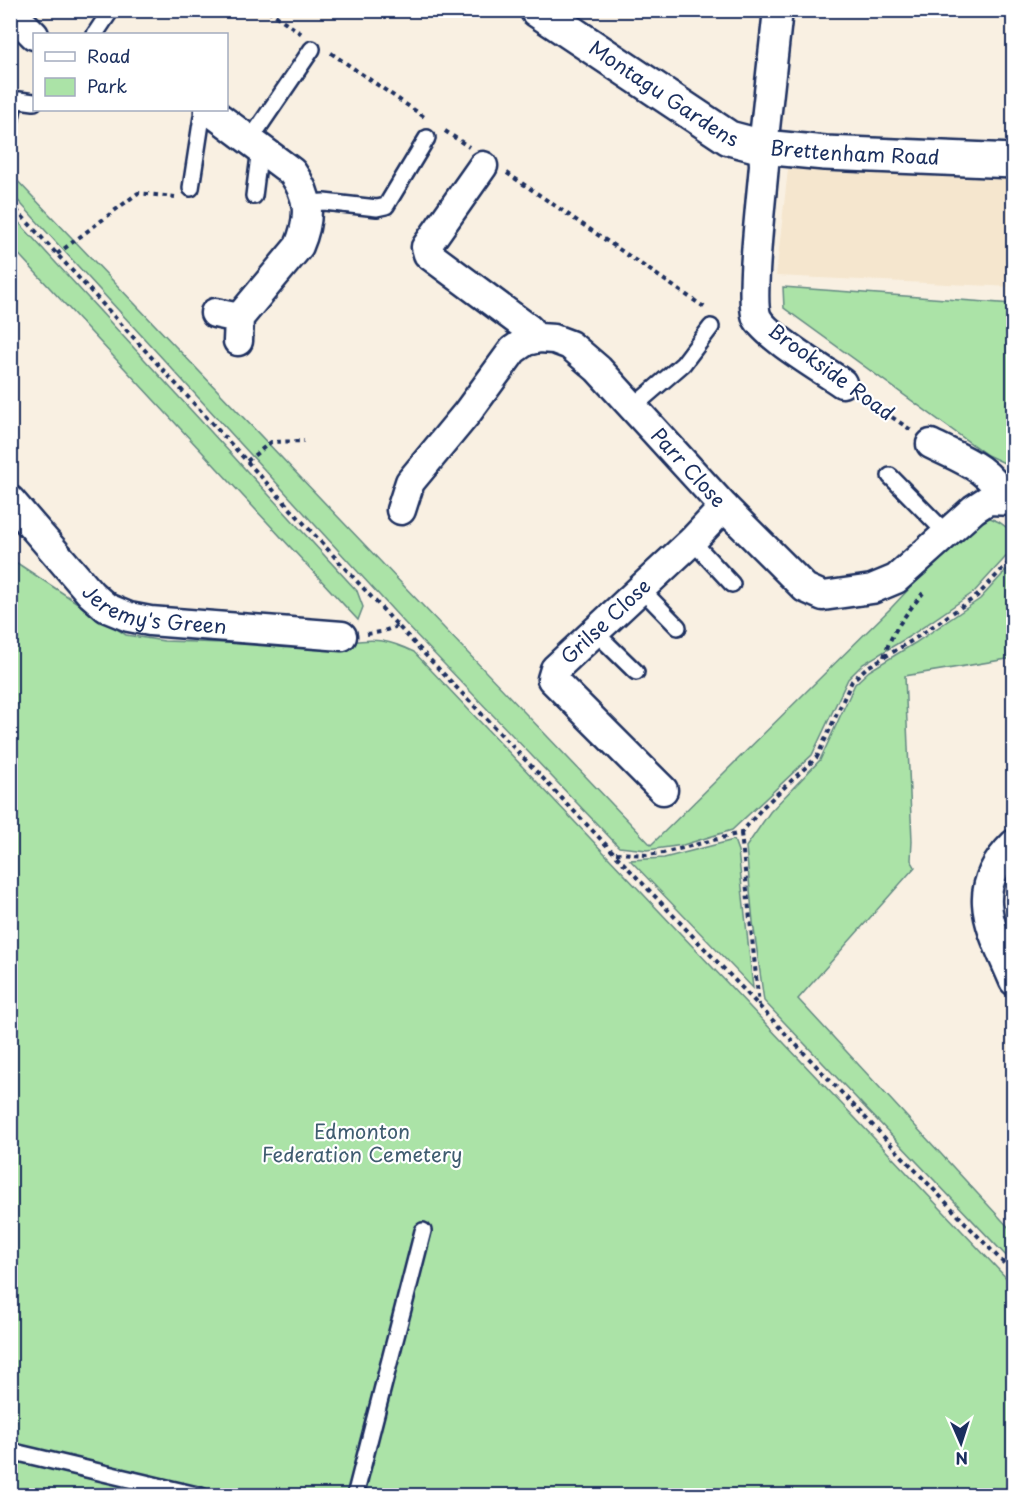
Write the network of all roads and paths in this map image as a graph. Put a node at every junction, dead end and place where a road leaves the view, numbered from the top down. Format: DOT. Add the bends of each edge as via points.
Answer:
graph roads {
  1 [pos="111,10"];
  2 [pos="537,10"];
  3 [pos="778,10"];
  4 [pos="10,11"];
  5 [pos="96,33"];
  6 [pos="33,34"];
  7 [pos="312,49"];
  8 [pos="33,102"];
  9 [pos="203,111"];
  10 [pos="210,111"];
  11 [pos="10,122"];
  12 [pos="427,138"];
  13 [pos="255,144"];
  14 [pos="763,147"];
  15 [pos="1014,161"];
  16 [pos="483,166"];
  17 [pos="191,188"];
  18 [pos="254,196"];
  19 [pos="10,203"];
  20 [pos="307,203"];
  21 [pos="57,254"];
  22 [pos="231,324"];
  23 [pos="711,327"];
  24 [pos="533,339"];
  25 [pos="842,382"];
  26 [pos="633,407"];
  27 [pos="303,441"];
  28 [pos="931,444"];
  29 [pos="248,461"];
  30 [pos="890,476"];
  31 [pos="10,500"];
  32 [pos="1009,500"];
  33 [pos="724,507"];
  34 [pos="401,510"];
  35 [pos="946,533"];
  36 [pos="692,541"];
  37 [pos="1014,557"];
  38 [pos="732,584"];
  39 [pos="640,589"];
  40 [pos="678,627"];
  41 [pos="595,632"];
  42 [pos="342,636"];
  43 [pos="636,672"];
  44 [pos="663,790"];
  45 [pos="741,833"];
  46 [pos="1014,844"];
  47 [pos="615,853"];
  48 [pos="1014,981"];
  49 [pos="759,1005"];
  50 [pos="423,1231"];
  51 [pos="1014,1275"];
  52 [pos="10,1451"];
  53 [pos="201,1496"];
  54 [pos="355,1496"];
  1 -- 5 [label="lane"];
  2 -- 14 [label="street, Montagu Gardens" via="711,128 729,138"];
  3 -- 14 [label="street, Brettenham Road"];
  4 -- 6 [label="street"];
  7 -- 13 [label="lane"];
  8 -- 11 [label="lane" via="14,103"];
  9 -- 17 [label="lane"];
  10 -- 13 [label="street"];
  12 -- 20 [label="lane" via="386,206"];
  13 -- 18 [label="lane"];
  13 -- 20 [label="street" via="292,172"];
  14 -- 15 [label="street, Brettenham Road"];
  14 -- 25 [label="street, Brookside Road" via="754,292 757,318 772,335"];
  16 -- 24 [label="street" via="426,247 428,254 529,329"];
  17 -- 21 [label="path" via="189,198 138,193"];
  19 -- 21 [label="path"];
  20 -- 22 [label="street" via="308,216 299,246"];
  21 -- 29 [label="path"];
  23 -- 26 [label="lane" via="683,364"];
  24 -- 26 [label="street, Parr Close" via="554,339 570,345"];
  24 -- 34 [label="street" via="513,350 474,404 398,482"];
  25 -- 28 [label="path, Brookside Road"];
  26 -- 33 [label="street, Parr Close"];
  27 -- 29 [label="path" via="271,442"];
  28 -- 32 [label="street" via="984,471"];
  29 -- 47 [label="path" via="398,626"];
  30 -- 35 [label="lane"];
  31 -- 42 [label="street, Jeremy's Green" via="107,608 150,621"];
  32 -- 35 [label="street, Parr Close" via="988,500"];
  33 -- 35 [label="street, Parr Close" via="805,588 823,596 872,589 896,579"];
  33 -- 36 [label="street, Grilse Close"];
  36 -- 38 [label="lane"];
  36 -- 39 [label="street, Grilse Close"];
  37 -- 45 [label="path" via="977,596 852,681 817,757"];
  39 -- 40 [label="lane"];
  39 -- 41 [label="street, Grilse Close"];
  41 -- 43 [label="lane"];
  41 -- 44 [label="street, Grilse Close" via="555,669 552,679"];
  45 -- 47 [label="path" via="663,853"];
  45 -- 49 [label="path"];
  46 -- 48 [label="street" via="990,876 986,898 990,923"];
  47 -- 49 [label="path"];
  49 -- 51 [label="path"];
  50 -- 54 [label="lane"];
  52 -- 53 [label="lane"];
}
